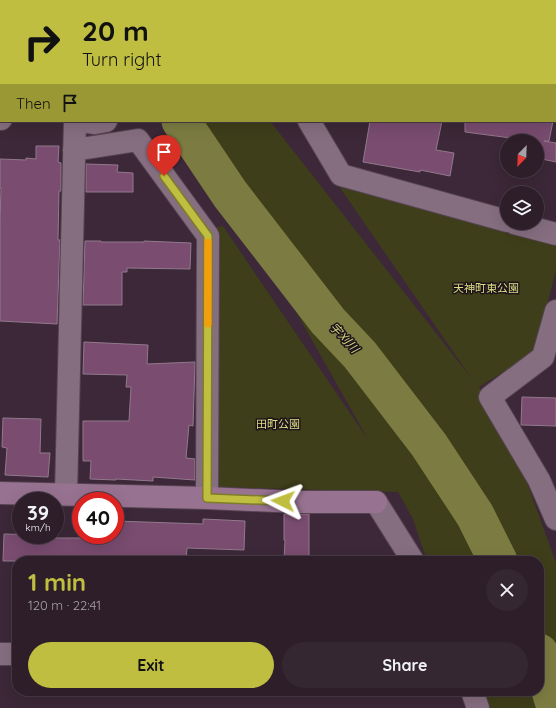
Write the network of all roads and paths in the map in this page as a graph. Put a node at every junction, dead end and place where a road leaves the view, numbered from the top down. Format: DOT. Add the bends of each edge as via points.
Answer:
graph roads {
  1 [pos="88,122"];
  2 [pos="309,122"];
  3 [pos="74,150"];
  4 [pos="500,219"];
  5 [pos="541,230"];
  6 [pos="556,234"];
  7 [pos="556,311"];
  8 [pos="550,359"];
  9 [pos="0,493"];
  10 [pos="66,494"];
  11 [pos="207,498"];
  12 [pos="556,519"];
  13 [pos="410,556"];
  14 [pos="0,654"];
  15 [pos="12,654"];
  16 [pos="474,696"];
  17 [pos="478,708"];
  1 -- 3 [label="street"];
  2 -- 4 [label="street" via="340,175"];
  3 -- 10 [label="street"];
  3 -- 11 [label="street" via="138,140 208,236"];
  5 -- 6 [label="street"];
  7 -- 8 [label="street"];
  8 -- 12 [label="street" via="490,397 540,480"];
  9 -- 10 [label="street"];
  10 -- 11 [label="street"];
  11 -- 13 [label="street" via="376,502"];
  14 -- 15 [label="street"];
  16 -- 17 [label="street"];
}
